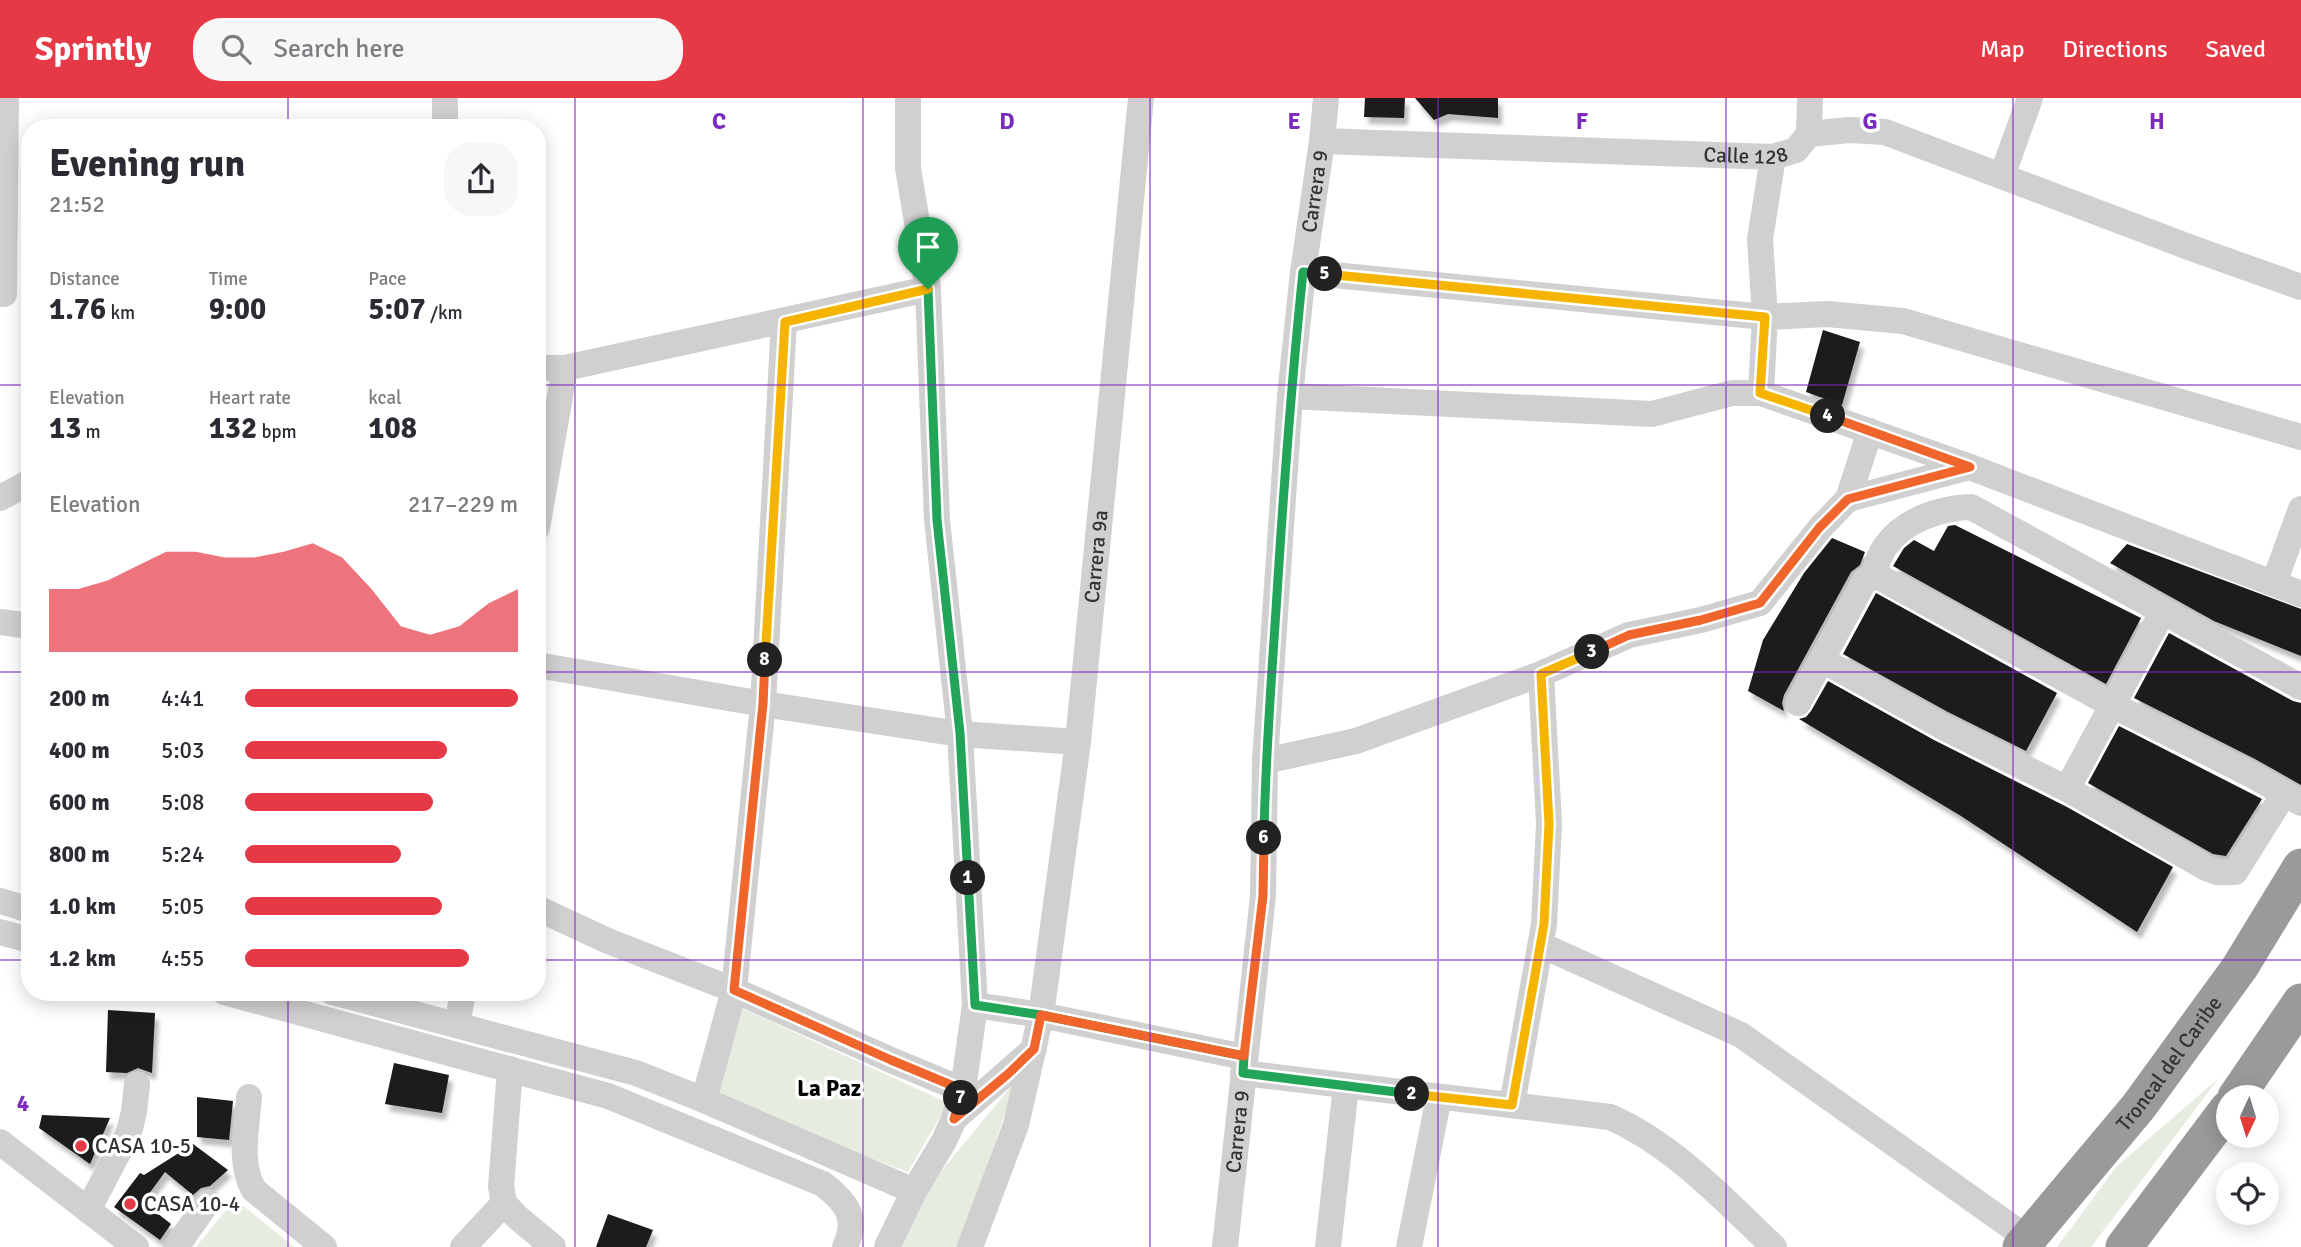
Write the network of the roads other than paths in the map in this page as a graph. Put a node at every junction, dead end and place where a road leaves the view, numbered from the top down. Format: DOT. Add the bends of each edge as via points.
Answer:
graph roads {
  1 [pos="6,98"];
  2 [pos="446,98"];
  3 [pos="908,98"];
  4 [pos="1141,98"];
  5 [pos="1326,98"];
  6 [pos="1810,98"];
  7 [pos="2030,98"];
  8 [pos="445,119"];
  9 [pos="1809,134"];
  10 [pos="1322,141"];
  11 [pos="1773,157"];
  12 [pos="2002,176"];
  13 [pos="1303,272"];
  14 [pos="2301,288"];
  15 [pos="928,289"];
  16 [pos="4,294"];
  17 [pos="1765,317"];
  18 [pos="785,322"];
  19 [pos="546,368"];
  20 [pos="565,368"];
  21 [pos="1760,393"];
  22 [pos="1290,396"];
  23 [pos="1870,431"];
  24 [pos="2301,437"];
  25 [pos="1970,467"];
  26 [pos="546,477"];
  27 [pos="21,487"];
  28 [pos="0,498"];
  29 [pos="1848,499"];
  30 [pos="2301,509"];
  31 [pos="1872,577"];
  32 [pos="2274,583"];
  33 [pos="2301,594"];
  34 [pos="2163,611"];
  35 [pos="0,622"];
  36 [pos="21,625"];
  37 [pos="1822,660"];
  38 [pos="546,666"];
  39 [pos="1541,674"];
  40 [pos="2301,687"];
  41 [pos="1798,703"];
  42 [pos="763,704"];
  43 [pos="2112,705"];
  44 [pos="960,733"];
  45 [pos="1078,742"];
  46 [pos="1265,761"];
  47 [pos="2067,789"];
  48 [pos="2293,799"];
  49 [pos="2301,867"];
  50 [pos="0,901"];
  51 [pos="21,907"];
  52 [pos="546,912"];
  53 [pos="0,932"];
  54 [pos="21,938"];
  55 [pos="1541,944"];
  56 [pos="734,990"];
  57 [pos="257,1001"];
  58 [pos="461,1001"];
  59 [pos="407,1002"];
  60 [pos="2301,1002"];
  61 [pos="975,1005"];
  62 [pos="1041,1015"];
  63 [pos="457,1025"];
  64 [pos="1034,1049"];
  65 [pos="1244,1065"];
  66 [pos="510,1069"];
  67 [pos="137,1084"];
  68 [pos="2244,1085"];
  69 [pos="1346,1086"];
  70 [pos="963,1090"];
  71 [pos="249,1097"];
  72 [pos="1439,1097"];
  73 [pos="704,1100"];
  74 [pos="1512,1105"];
  75 [pos="954,1119"];
  76 [pos="2216,1125"];
  77 [pos="0,1142"];
  78 [pos="914,1191"];
  79 [pos="208,1202"];
  80 [pos="504,1203"];
  81 [pos="88,1210"];
  82 [pos="2024,1243"];
  83 [pos="136,1247"];
  84 [pos="176,1247"];
  85 [pos="324,1247"];
  86 [pos="463,1247"];
  87 [pos="553,1247"];
  88 [pos="845,1247"];
  89 [pos="887,1247"];
  90 [pos="970,1247"];
  91 [pos="1225,1247"];
  92 [pos="1328,1247"];
  93 [pos="1409,1247"];
  94 [pos="1774,1247"];
  95 [pos="2124,1247"];
  1 -- 16 [label="street"];
  2 -- 8 [label="street"];
  3 -- 15 [label="street" via="908,168"];
  4 -- 45 [label="street, Carrera 9a"];
  5 -- 10 [label="street, Carrera 9"];
  6 -- 9 [label="street"];
  7 -- 12 [label="street"];
  9 -- 11 [label="street, Calle 128" via="1796,150"];
  9 -- 12 [label="street, Calle 128" via="1885,132"];
  10 -- 11 [label="street, Calle 128"];
  10 -- 13 [label="street, Carrera 9"];
  11 -- 17 [label="street" via="1760,239"];
  12 -- 14 [label="street, Calle 128"];
  13 -- 17 [label="street"];
  13 -- 22 [label="street, Carrera 9"];
  15 -- 18 [label="street"];
  15 -- 44 [label="street" via="937,520"];
  17 -- 21 [label="street"];
  17 -- 24 [label="street" via="1827,314 1903,321"];
  18 -- 20 [label="street"];
  18 -- 42 [label="street"];
  19 -- 20 [label="street"];
  20 -- 26 [label="street"];
  21 -- 22 [label="street" via="1732,393 1653,414"];
  21 -- 23 [label="street"];
  22 -- 46 [label="street, Carrera 9"];
  23 -- 25 [label="street"];
  23 -- 29 [label="street"];
  25 -- 29 [label="street"];
  25 -- 32 [label="street"];
  27 -- 28 [label="street"];
  29 -- 39 [label="street" via="1760,603 1629,635"];
  30 -- 32 [label="street"];
  31 -- 34 [label="street" via="1883,549 1898,531 1940,511 1971,507"];
  31 -- 37 [label="street" via="1865,580"];
  31 -- 43 [label="street"];
  32 -- 33 [label="street"];
  34 -- 40 [label="street"];
  34 -- 43 [label="street"];
  35 -- 36 [label="street"];
  37 -- 41 [label="street"];
  37 -- 47 [label="street"];
  38 -- 42 [label="street"];
  39 -- 46 [label="street" via="1356,741"];
  39 -- 55 [label="street" via="1549,824"];
  42 -- 44 [label="street"];
  42 -- 56 [label="street"];
  43 -- 47 [label="street"];
  43 -- 48 [label="street"];
  44 -- 45 [label="street"];
  44 -- 61 [label="street"];
  45 -- 62 [label="street, Carrera 9a"];
  46 -- 65 [label="street, Carrera 9" via="1263,896"];
  47 -- 48 [label="street" via="2206,868 2228,873 2239,868"];
  49 -- 82 [label="highway, Troncal del Caribe" via="2240,967 2138,1106"];
  50 -- 51 [label="street"];
  52 -- 56 [label="street"];
  53 -- 54 [label="street"];
  55 -- 74 [label="street"];
  55 -- 82 [label="street" via="1741,1035"];
  56 -- 70 [label="street"];
  56 -- 73 [label="street"];
  57 -- 66 [label="street"];
  58 -- 63 [label="street"];
  59 -- 63 [label="street"];
  60 -- 68 [label="highway"];
  61 -- 62 [label="street"];
  61 -- 70 [label="street"];
  62 -- 64 [label="street, Carrera 9a"];
  62 -- 65 [label="street"];
  63 -- 73 [label="street" via="636,1073"];
  64 -- 75 [label="street"];
  64 -- 90 [label="street, Carrera 9a" via="1016,1125"];
  65 -- 69 [label="street"];
  65 -- 91 [label="street, Carrera 9"];
  66 -- 80 [label="street" via="501,1187"];
  66 -- 88 [label="street" via="608,1096 823,1184 844,1200 850,1217"];
  67 -- 81 [label="street" via="130,1132"];
  69 -- 72 [label="street"];
  69 -- 92 [label="street"];
  70 -- 75 [label="street"];
  71 -- 85 [label="street" via="247,1178 254,1190"];
  72 -- 74 [label="street"];
  72 -- 93 [label="street"];
  73 -- 78 [label="street"];
  74 -- 94 [label="street" via="1609,1117 1633,1127 1692,1170"];
  75 -- 78 [label="street"];
  76 -- 95 [label="highway"];
  77 -- 81 [label="street"];
  78 -- 89 [label="street"];
  79 -- 84 [label="street"];
  80 -- 86 [label="street"];
  80 -- 87 [label="street"];
  81 -- 83 [label="street"];
}
